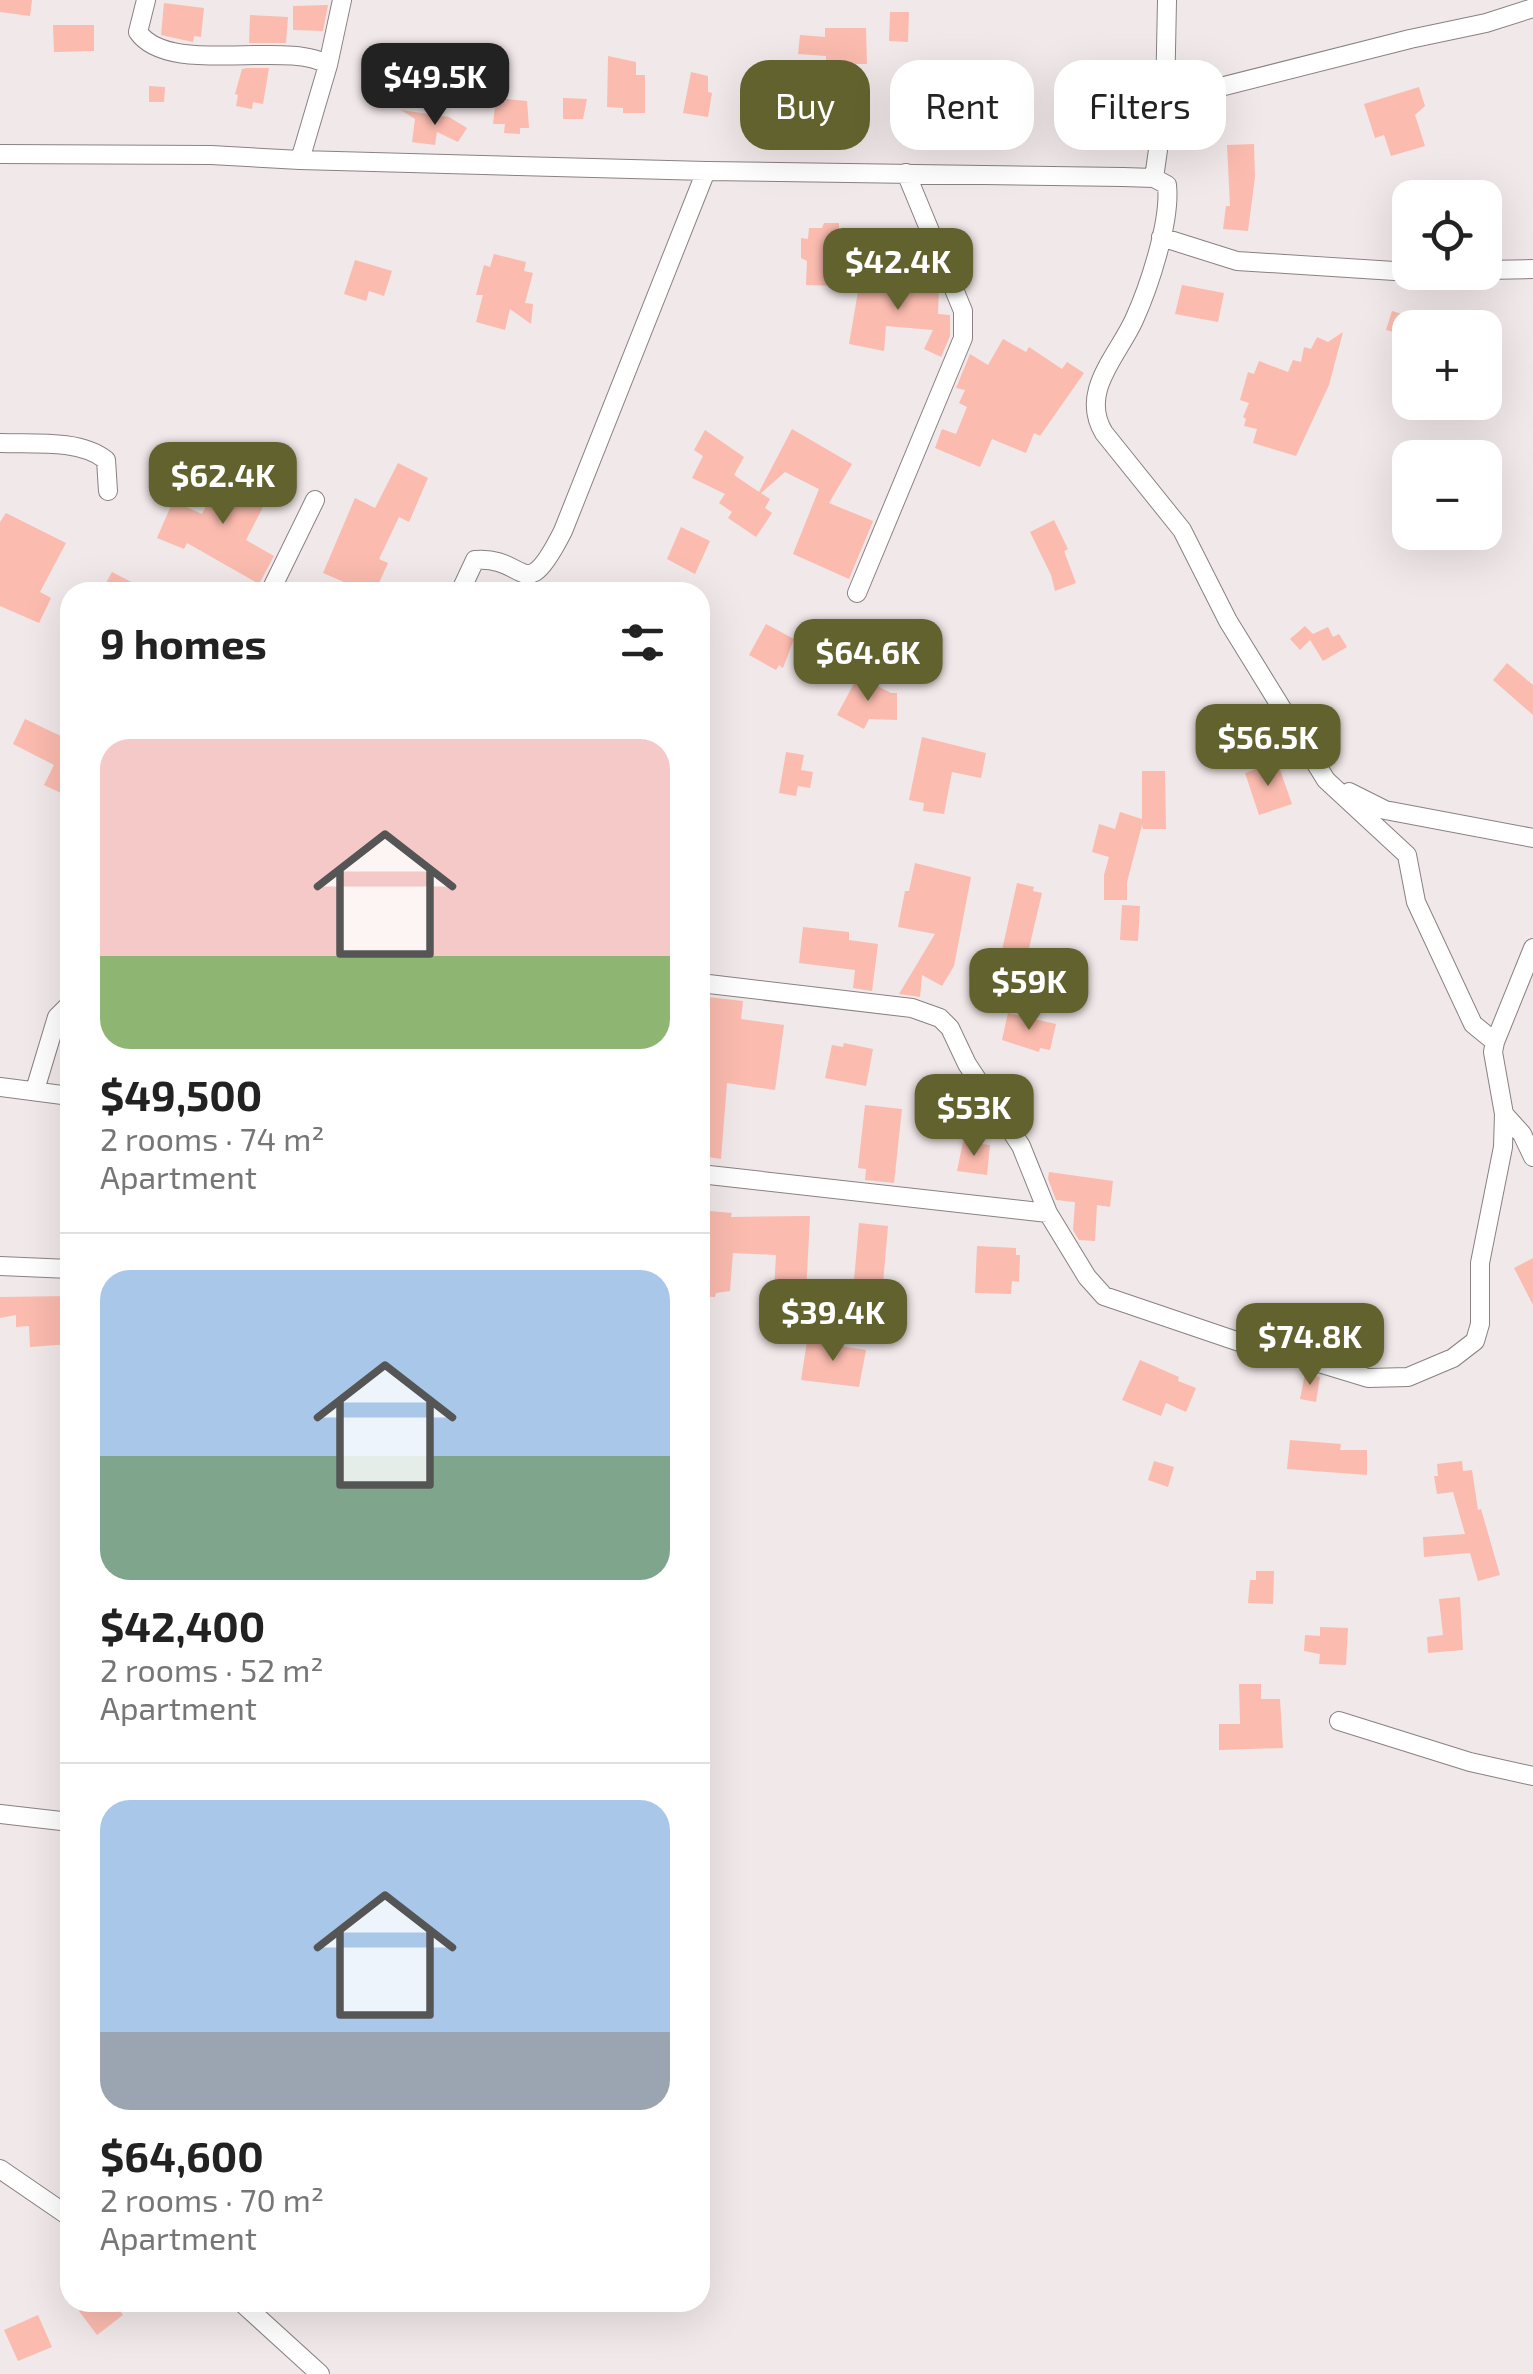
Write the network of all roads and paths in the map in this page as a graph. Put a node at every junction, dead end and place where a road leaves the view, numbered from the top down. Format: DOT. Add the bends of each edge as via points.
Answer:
graph roads {
  1 [pos="146,0"];
  2 [pos="342,0"];
  3 [pos="1167,0"];
  4 [pos="1533,8"];
  5 [pos="1166,60"];
  6 [pos="328,65"];
  7 [pos="1226,86"];
  8 [pos="1158,150"];
  9 [pos="0,154"];
  10 [pos="300,160"];
  11 [pos="706,170"];
  12 [pos="906,173"];
  13 [pos="1154,178"];
  14 [pos="1160,237"];
  15 [pos="1533,269"];
  16 [pos="1502,270"];
  17 [pos="1392,271"];
  18 [pos="0,443"];
  19 [pos="108,491"];
  20 [pos="315,500"];
  21 [pos="275,582"];
  22 [pos="465,582"];
  23 [pos="857,593"];
  24 [pos="1326,780"];
  25 [pos="1533,838"];
  26 [pos="1533,948"];
  27 [pos="710,985"];
  28 [pos="60,1013"];
  29 [pos="1495,1042"];
  30 [pos="0,1087"];
  31 [pos="35,1090"];
  32 [pos="60,1094"];
  33 [pos="1504,1114"];
  34 [pos="1533,1157"];
  35 [pos="710,1175"];
  36 [pos="1048,1213"];
  37 [pos="0,1266"];
  38 [pos="60,1269"];
  39 [pos="1339,1721"];
  40 [pos="1533,1776"];
  41 [pos="0,1814"];
  42 [pos="60,1821"];
  43 [pos="0,2169"];
  44 [pos="60,2210"];
  45 [pos="252,2312"];
  46 [pos="320,2374"];
  1 -- 6 [label="street" via="138,32 162,51 316,57"];
  2 -- 6 [label="street"];
  3 -- 5 [label="street"];
  4 -- 7 [label="street"];
  6 -- 10 [label="street"];
  8 -- 13 [label="street"];
  9 -- 10 [label="street"];
  10 -- 11 [label="street"];
  11 -- 12 [label="street"];
  11 -- 22 [label="street" via="548,560 525,574 475,560"];
  12 -- 13 [label="street"];
  12 -- 23 [label="street" via="965,326"];
  13 -- 14 [label="street" via="1168,185"];
  14 -- 17 [label="street" via="1237,261"];
  14 -- 24 [label="street" via="1136,316 1102,375 1096,418 1182,530 1228,622"];
  15 -- 16 [label="street"];
  18 -- 19 [label="street" via="98,454 106,460"];
  20 -- 21 [label="street"];
  24 -- 25 [label="street" via="1385,810"];
  24 -- 29 [label="street" via="1407,856 1416,902 1473,1024"];
  26 -- 29 [label="street"];
  27 -- 36 [label="street" via="912,1008 940,1018 1021,1146"];
  28 -- 31 [label="street"];
  29 -- 33 [label="street"];
  30 -- 31 [label="street"];
  31 -- 32 [label="street"];
  33 -- 34 [label="street"];
  33 -- 36 [label="street" via="1475,1341 1408,1377 1368,1378 1104,1296"];
  35 -- 36 [label="street"];
  37 -- 38 [label="street"];
  39 -- 40 [label="street"];
  41 -- 42 [label="street"];
  43 -- 44 [label="street"];
  45 -- 46 [label="street"];
}
